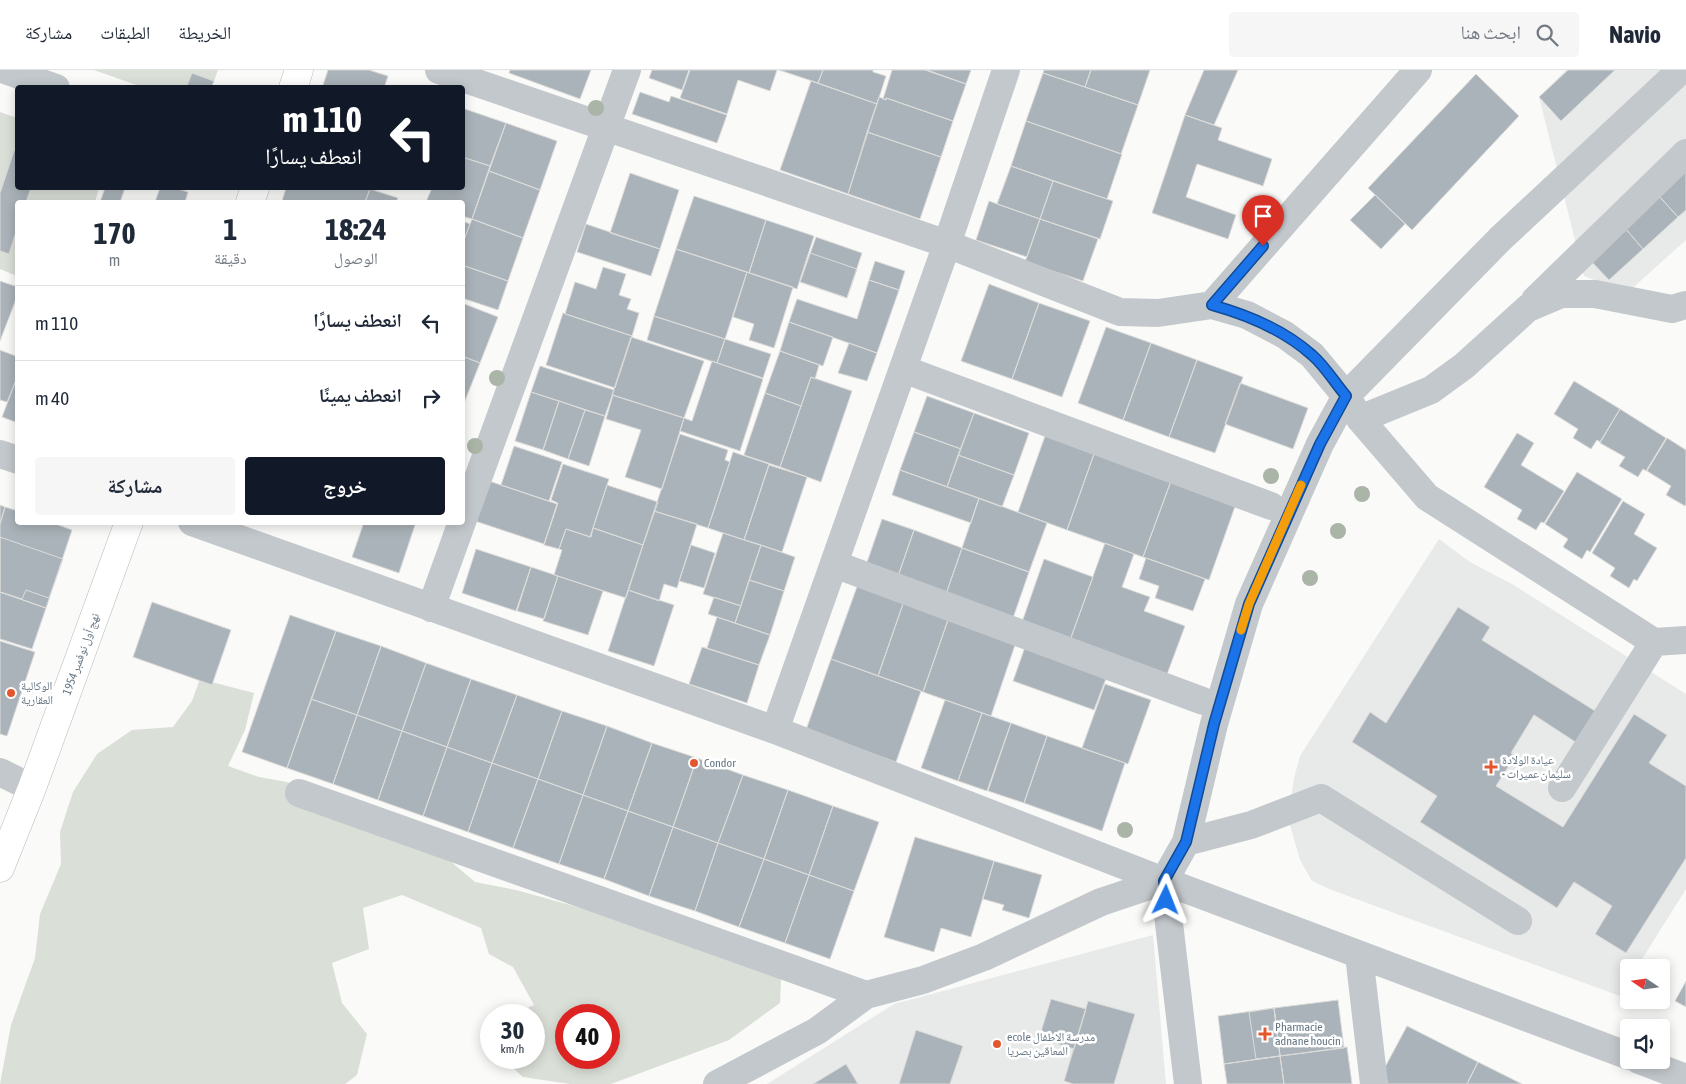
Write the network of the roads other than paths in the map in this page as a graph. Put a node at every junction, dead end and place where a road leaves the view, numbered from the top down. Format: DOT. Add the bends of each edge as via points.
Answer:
graph roads {
  1 [pos="5,70"];
  2 [pos="299,70"];
  3 [pos="439,70"];
  4 [pos="627,70"];
  5 [pos="1006,70"];
  6 [pos="1418,70"];
  7 [pos="1681,70"];
  8 [pos="48,85"];
  9 [pos="294,85"];
  10 [pos="606,127"];
  11 [pos="1686,153"];
  12 [pos="947,244"];
  13 [pos="1212,305"];
  14 [pos="1686,305"];
  15 [pos="1528,308"];
  16 [pos="903,368"];
  17 [pos="1353,408"];
  18 [pos="0,454"];
  19 [pos="15,459"];
  20 [pos="1271,506"];
  21 [pos="465,514"];
  22 [pos="128,525"];
  23 [pos="200,525"];
  24 [pos="461,525"];
  25 [pos="834,564"];
  26 [pos="431,608"];
  27 [pos="1686,640"];
  28 [pos="1654,642"];
  29 [pos="1203,701"];
  30 [pos="775,730"];
  31 [pos="0,772"];
  32 [pos="32,788"];
  33 [pos="1562,788"];
  34 [pos="299,793"];
  35 [pos="1186,842"];
  36 [pos="0,868"];
  37 [pos="1164,881"];
  38 [pos="1518,921"];
  39 [pos="1359,955"];
  40 [pos="866,995"];
  41 [pos="1620,1053"];
  42 [pos="1662,1069"];
  43 [pos="1686,1078"];
  44 [pos="717,1084"];
  45 [pos="1188,1084"];
  46 [pos="1374,1084"];
  1 -- 8 [label="street"];
  2 -- 9 [label="main road"];
  3 -- 10 [label="street"];
  4 -- 10 [label="street"];
  5 -- 12 [label="street"];
  6 -- 13 [label="street"];
  7 -- 17 [label="street" via="1500,239"];
  10 -- 12 [label="street"];
  10 -- 21 [label="street"];
  11 -- 15 [label="street"];
  12 -- 13 [label="street" via="1120,312 1158,313"];
  12 -- 16 [label="street"];
  13 -- 17 [label="street" via="1247,315 1285,335 1312,355"];
  14 -- 15 [label="street" via="1672,309 1594,294 1561,294"];
  15 -- 17 [label="street" via="1464,366 1431,390"];
  16 -- 20 [label="street"];
  16 -- 25 [label="street"];
  17 -- 28 [label="street" via="1427,497"];
  17 -- 35 [label="street" via="1320,444 1249,604 1214,724"];
  18 -- 19 [label="street"];
  22 -- 32 [label="main road, نهج أول نوفمبر 1954"];
  23 -- 26 [label="street"];
  24 -- 26 [label="street"];
  25 -- 29 [label="street"];
  25 -- 30 [label="street"];
  26 -- 30 [label="street"];
  27 -- 28 [label="street"];
  28 -- 33 [label="street"];
  30 -- 37 [label="street"];
  31 -- 32 [label="street"];
  32 -- 36 [label="main road, نهج أول نوفمبر 1954"];
  34 -- 40 [label="street"];
  35 -- 37 [label="street"];
  35 -- 38 [label="street" via="1251,825 1321,798"];
  37 -- 39 [label="street"];
  37 -- 40 [label="street" via="1102,902 984,957 923,980"];
  37 -- 45 [label="street"];
  39 -- 41 [label="street"];
  39 -- 46 [label="street"];
  40 -- 44 [label="street" via="817,1031"];
  42 -- 43 [label="street"];
}
